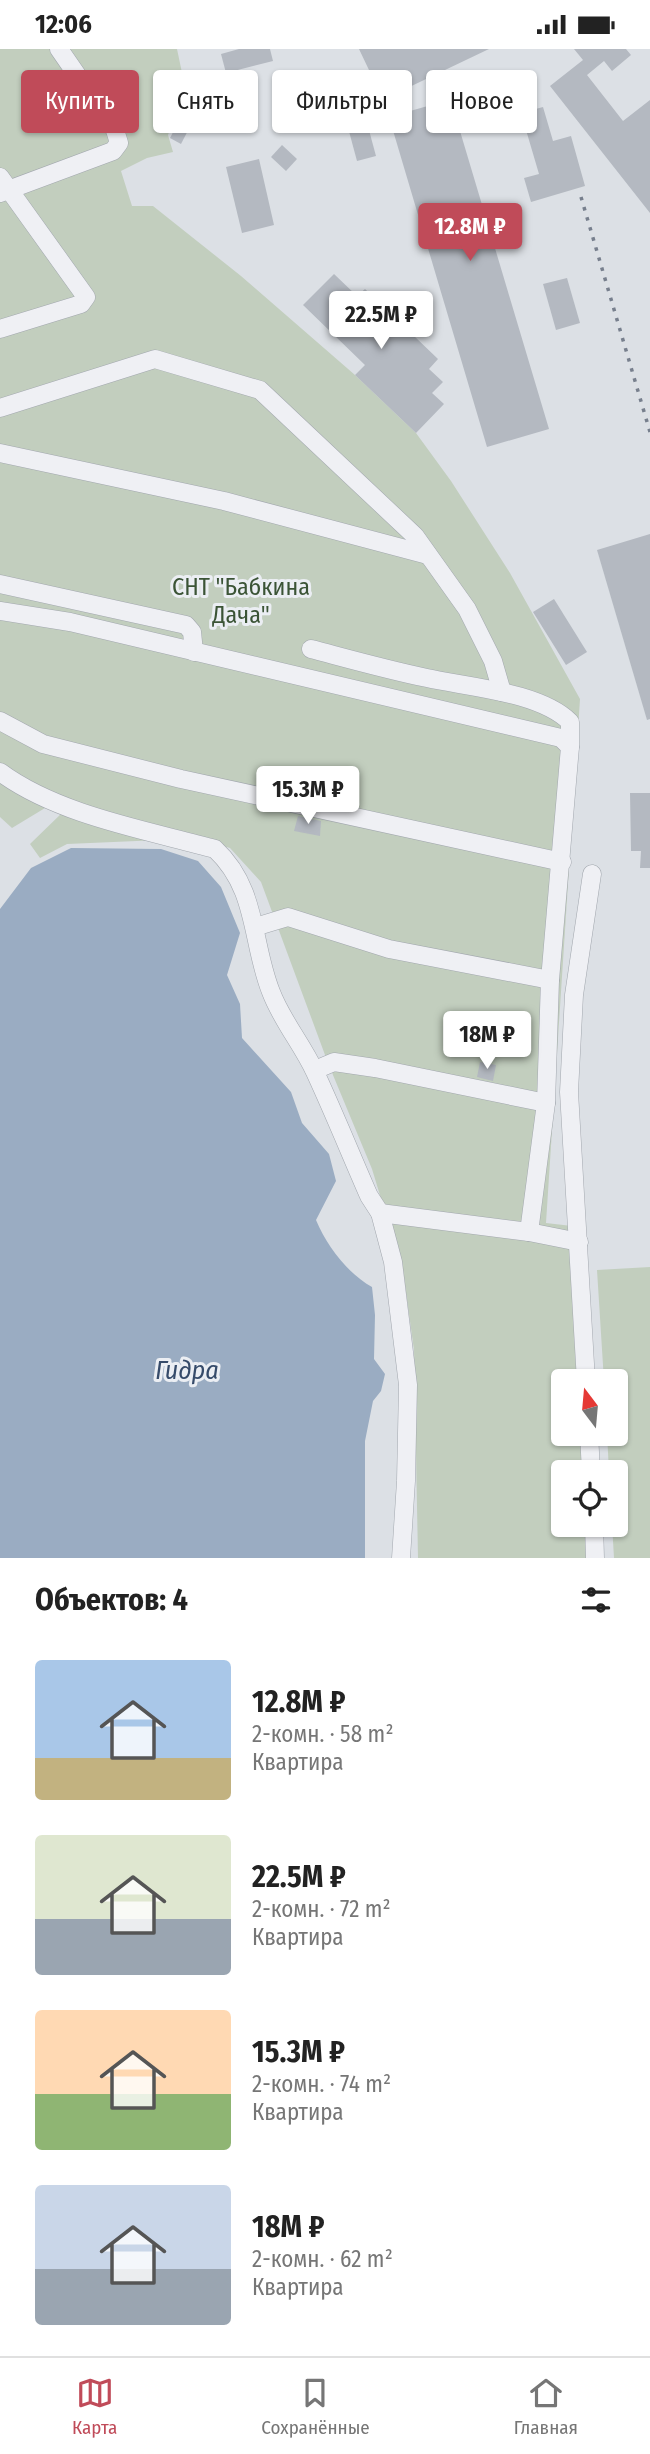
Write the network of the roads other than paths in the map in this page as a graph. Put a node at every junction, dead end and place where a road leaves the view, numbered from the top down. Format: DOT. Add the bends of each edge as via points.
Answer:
graph roads {
  1 [pos="59,49"];
  2 [pos="3,186"];
  3 [pos="0,329"];
  4 [pos="0,408"];
  5 [pos="0,453"];
  6 [pos="428,555"];
  7 [pos="0,584"];
  8 [pos="0,611"];
  9 [pos="311,649"];
  10 [pos="194,652"];
  11 [pos="502,692"];
  12 [pos="0,721"];
  13 [pos="570,747"];
  14 [pos="0,772"];
  15 [pos="562,862"];
  16 [pos="592,874"];
  17 [pos="255,927"];
  18 [pos="550,981"];
  19 [pos="315,1070"];
  20 [pos="546,1104"];
  21 [pos="380,1213"];
  22 [pos="529,1232"];
  23 [pos="579,1242"];
  24 [pos="585,1369"];
  25 [pos="594,1537"];
  26 [pos="401,1558"];
  27 [pos="595,1558"];
  1 -- 2 [label="street" via="115,130 119,143 113,151"];
  2 -- 3 [label="street" via="86,297 81,304"];
  4 -- 6 [label="street" via="155,359 260,390 415,536"];
  5 -- 6 [label="street" via="224,501"];
  6 -- 11 [label="street" via="467,609 493,661"];
  7 -- 10 [label="street" via="186,625"];
  8 -- 10 [label="street" via="70,622"];
  9 -- 11 [label="street"];
  10 -- 13 [label="street" via="561,738"];
  11 -- 13 [label="street" via="560,712 570,722"];
  12 -- 15 [label="street" via="43,744 181,779"];
  13 -- 15 [label="street"];
  14 -- 17 [label="street" via="22,788 79,810 215,849 231,864"];
  15 -- 18 [label="street"];
  16 -- 23 [label="street" via="574,995 569,1093"];
  17 -- 18 [label="street" via="288,917 389,949"];
  17 -- 19 [label="street" via="282,1019"];
  18 -- 20 [label="street"];
  19 -- 20 [label="street" via="334,1062 365,1066"];
  19 -- 21 [label="street"];
  20 -- 22 [label="street"];
  21 -- 22 [label="street"];
  21 -- 26 [label="street" via="393,1262 408,1385"];
  22 -- 23 [label="street"];
  23 -- 24 [label="street"];
  25 -- 27 [label="street"];
}
